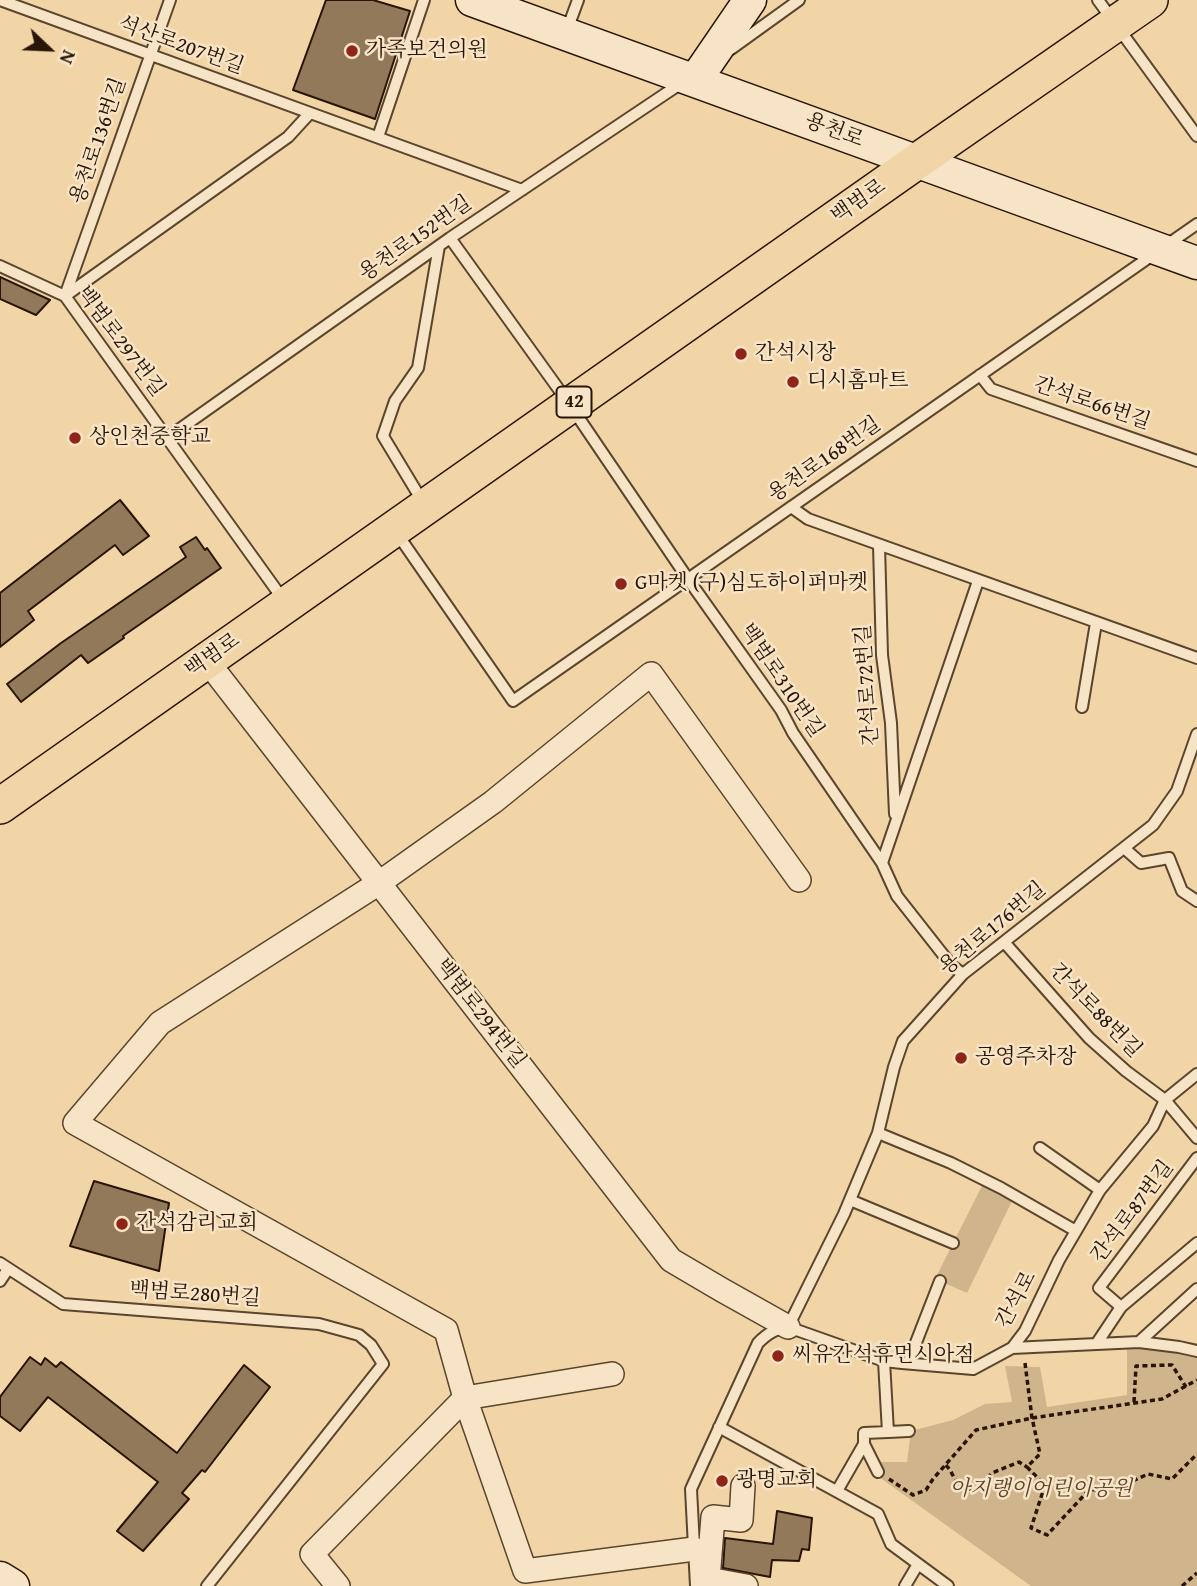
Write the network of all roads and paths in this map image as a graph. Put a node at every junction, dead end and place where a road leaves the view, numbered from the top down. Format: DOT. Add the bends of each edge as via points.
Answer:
graph roads {
  1 [pos="0,0"];
  2 [pos="170,0"];
  3 [pos="424,0"];
  4 [pos="472,0"];
  5 [pos="578,0"];
  6 [pos="750,0"];
  7 [pos="799,0"];
  8 [pos="1150,0"];
  9 [pos="1107,12"];
  10 [pos="566,33"];
  11 [pos="150,55"];
  12 [pos="696,75"];
  13 [pos="310,113"];
  14 [pos="1197,136"];
  15 [pos="377,137"];
  16 [pos="916,162"];
  17 [pos="522,190"];
  18 [pos="1197,223"];
  19 [pos="450,238"];
  20 [pos="439,246"];
  21 [pos="1160,249"];
  22 [pos="1197,263"];
  23 [pos="0,266"];
  24 [pos="65,296"];
  25 [pos="981,375"];
  26 [pos="570,405"];
  27 [pos="167,438"];
  28 [pos="1197,461"];
  29 [pos="425,507"];
  30 [pos="791,507"];
  31 [pos="394,529"];
  32 [pos="879,545"];
  33 [pos="688,579"];
  34 [pos="978,581"];
  35 [pos="286,605"];
  36 [pos="1096,623"];
  37 [pos="1197,658"];
  38 [pos="207,661"];
  39 [pos="1082,707"];
  40 [pos="1197,734"];
  41 [pos="0,806"];
  42 [pos="895,822"];
  43 [pos="1124,848"];
  44 [pos="881,863"];
  45 [pos="799,880"];
  46 [pos="379,883"];
  47 [pos="1197,901"];
  48 [pos="1004,942"];
  49 [pos="963,974"];
  50 [pos="1197,1074"];
  51 [pos="1165,1100"];
  52 [pos="878,1133"];
  53 [pos="1197,1138"];
  54 [pos="1040,1148"];
  55 [pos="1197,1158"];
  56 [pos="1100,1190"];
  57 [pos="850,1200"];
  58 [pos="1076,1231"];
  59 [pos="953,1243"];
  60 [pos="1197,1243"];
  61 [pos="4,1266"];
  62 [pos="0,1281"];
  63 [pos="940,1281"];
  64 [pos="1197,1289"];
  65 [pos="1121,1307"];
  66 [pos="788,1327"];
  67 [pos="1139,1342"];
  68 [pos="1097,1343"];
  69 [pos="1025,1347"];
  70 [pos="1012,1348"];
  71 [pos="1197,1352"];
  72 [pos="884,1361"];
  73 [pos="908,1363"];
  74 [pos="612,1374"];
  75 [pos="1197,1380"];
  76 [pos="1186,1387"];
  77 [pos="465,1398"];
  78 [pos="1134,1402"];
  79 [pos="1032,1418"];
  80 [pos="719,1427"];
  81 [pos="909,1431"];
  82 [pos="888,1432"];
  83 [pos="864,1444"];
  84 [pos="1197,1454"];
  85 [pos="946,1465"];
  86 [pos="1027,1468"];
  87 [pos="878,1472"];
  88 [pos="743,1486"];
  89 [pos="837,1492"];
  90 [pos="694,1549"];
  91 [pos="918,1564"];
  92 [pos="1197,1573"];
  93 [pos="0,1578"];
  94 [pos="13,1586"];
  95 [pos="207,1586"];
  96 [pos="338,1586"];
  97 [pos="696,1586"];
  98 [pos="746,1586"];
  99 [pos="905,1586"];
  100 [pos="948,1586"];
  101 [pos="1182,1586"];
  1 -- 11 [label="lane, 석산로207번길"];
  2 -- 11 [label="lane, 용천로136번길"];
  3 -- 15 [label="lane"];
  4 -- 10 [label="street, 용천로"];
  5 -- 10 [label="lane"];
  6 -- 12 [label="street"];
  7 -- 12 [label="lane, 용천로152번길"];
  8 -- 9 [label="main road, 백범로 / 42"];
  9 -- 14 [label="lane"];
  9 -- 16 [label="main road, 백범로 / 42"];
  10 -- 12 [label="street, 용천로"];
  11 -- 13 [label="lane, 석산로207번길"];
  11 -- 24 [label="lane, 용천로136번길"];
  12 -- 16 [label="street, 용천로"];
  12 -- 17 [label="lane, 용천로152번길"];
  13 -- 15 [label="lane, 석산로207번길"];
  13 -- 24 [label="lane" via="288,137"];
  15 -- 17 [label="lane, 석산로207번길"];
  16 -- 21 [label="street, 용천로"];
  16 -- 26 [label="main road, 백범로 / 42"];
  17 -- 19 [label="lane, 용천로152번길"];
  18 -- 21 [label="lane, 용천로168번길"];
  19 -- 20 [label="lane, 용천로152번길"];
  19 -- 26 [label="lane"];
  20 -- 27 [label="lane, 용천로152번길"];
  20 -- 29 [label="lane" via="418,368 395,401 383,436"];
  21 -- 22 [label="street, 용천로"];
  21 -- 25 [label="lane, 용천로168번길"];
  23 -- 24 [label="lane, 백범로297번길"];
  24 -- 27 [label="lane, 백범로297번길"];
  25 -- 28 [label="lane, 간석로66번길" via="991,390"];
  25 -- 30 [label="lane, 용천로168번길"];
  26 -- 29 [label="main road, 백범로 / 42"];
  26 -- 33 [label="lane, 백범로310번길"];
  27 -- 35 [label="lane, 백범로297번길"];
  29 -- 31 [label="main road, 백범로 / 42"];
  30 -- 32 [label="lane" via="808,519"];
  30 -- 33 [label="lane, 용천로168번길"];
  31 -- 33 [label="lane, 용천로168번길" via="513,701"];
  31 -- 35 [label="main road, 백범로 / 42"];
  32 -- 34 [label="lane"];
  32 -- 42 [label="lane, 간석로72번길"];
  33 -- 44 [label="lane, 백범로310번길"];
  34 -- 36 [label="lane"];
  34 -- 42 [label="lane, 간석로72번길"];
  35 -- 38 [label="main road, 백범로 / 42"];
  36 -- 37 [label="lane"];
  36 -- 39 [label="lane"];
  38 -- 41 [label="main road, 백범로 / 42"];
  38 -- 46 [label="street, 백범로294번길"];
  40 -- 43 [label="lane, 용천로176번길" via="1177,791 1153,825"];
  42 -- 44 [label="lane, 간석로72번길"];
  43 -- 47 [label="lane" via="1141,863 1169,858 1182,891"];
  43 -- 48 [label="lane, 용천로176번길"];
  44 -- 49 [label="lane, 백범로310번길" via="897,896"];
  45 -- 46 [label="street" via="651,674 493,802"];
  46 -- 66 [label="street, 백범로294번길" via="671,1259"];
  46 -- 77 [label="street" via="160,1023 75,1122 446,1330"];
  48 -- 49 [label="lane, 용천로176번길"];
  48 -- 51 [label="lane, 간석로88번길" via="1089,1038"];
  49 -- 52 [label="lane, 용천로176번길" via="903,1041"];
  50 -- 51 [label="lane, 간석로"];
  51 -- 53 [label="lane"];
  51 -- 56 [label="lane, 간석로" via="1153,1126"];
  52 -- 57 [label="lane, 용천로176번길"];
  52 -- 58 [label="lane" via="951,1163"];
  54 -- 56 [label="lane"];
  55 -- 65 [label="lane, 간석로87번길" via="1099,1288"];
  56 -- 58 [label="lane, 간석로"];
  57 -- 59 [label="lane"];
  57 -- 66 [label="lane, 용천로176번길"];
  58 -- 70 [label="lane, 간석로"];
  60 -- 65 [label="lane"];
  61 -- 62 [label="lane"];
  61 -- 95 [label="lane, 백범로280번길" via="63,1304 319,1324 359,1335 371,1345 383,1364"];
  63 -- 73 [label="lane"];
  64 -- 67 [label="lane"];
  65 -- 68 [label="lane"];
  66 -- 72 [label="lane, 간석로"];
  66 -- 80 [label="lane" via="775,1329 758,1343"];
  67 -- 68 [label="lane"];
  67 -- 71 [label="lane"];
  68 -- 69 [label="lane"];
  69 -- 70 [label="lane"];
  69 -- 79 [label="path"];
  70 -- 73 [label="lane, 간석로" via="973,1369"];
  72 -- 73 [label="lane, 간석로"];
  72 -- 82 [label="lane"];
  74 -- 77 [label="street"];
  75 -- 76 [label="path"];
  76 -- 78 [label="path" via="1162,1399"];
  76 -- 78 [label="path" via="1172,1365 1136,1366"];
  77 -- 90 [label="street" via="525,1571"];
  77 -- 96 [label="street" via="312,1554"];
  78 -- 79 [label="path"];
  79 -- 85 [label="path" via="976,1430"];
  79 -- 86 [label="path" via="1040,1454"];
  80 -- 89 [label="lane"];
  80 -- 90 [label="lane" via="691,1489"];
  81 -- 82 [label="lane"];
  82 -- 83 [label="lane" via="864,1433"];
  83 -- 87 [label="lane"];
  83 -- 89 [label="lane"];
  84 -- 86 [label="path" via="1172,1479 1148,1474 1117,1488 1089,1490 1047,1535 1031,1528 1045,1485"];
  85 -- 86 [label="path" via="958,1485 975,1491 992,1473 1019,1461"];
  85 -- 87 [label="path" via="926,1490 913,1495"];
  88 -- 98 [label="street" via="740,1520 713,1517 708,1579"];
  89 -- 91 [label="lane" via="878,1514 891,1544"];
  90 -- 97 [label="lane"];
  91 -- 99 [label="lane"];
  91 -- 100 [label="lane"];
  92 -- 101 [label="path"];
  93 -- 94 [label="street"];
}
